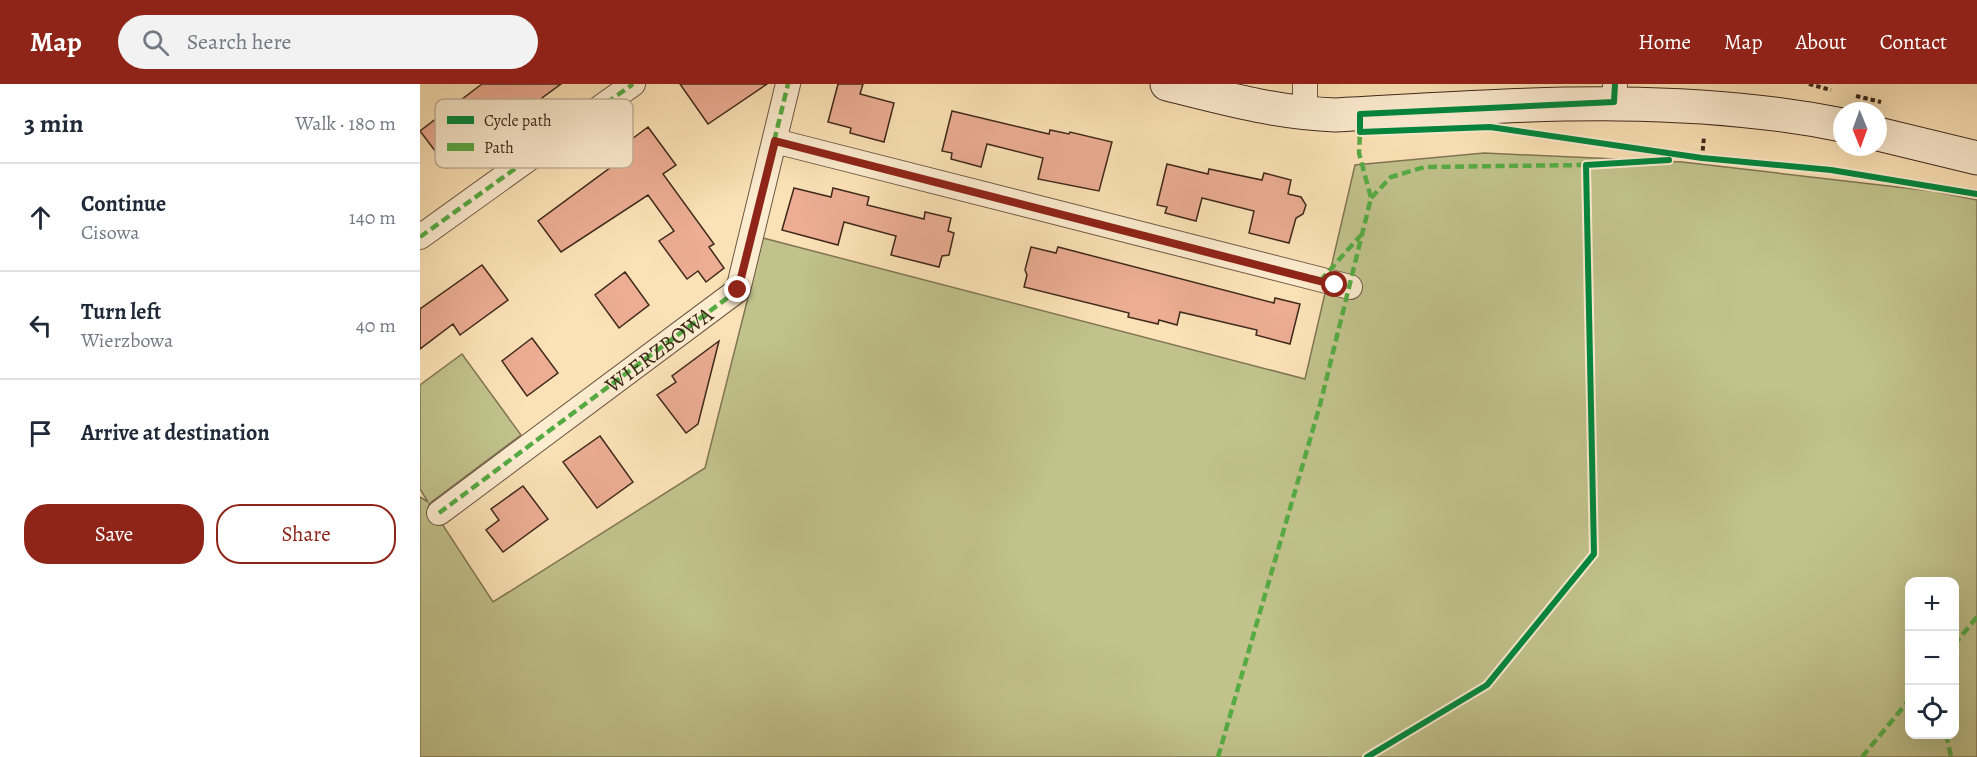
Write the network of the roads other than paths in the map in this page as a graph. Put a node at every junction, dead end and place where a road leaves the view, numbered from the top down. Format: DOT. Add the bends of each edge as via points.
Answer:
graph roads {
  1 [pos="633,84"];
  2 [pos="788,84"];
  3 [pos="1167,84"];
  4 [pos="1614,93"];
  5 [pos="612,99"];
  6 [pos="1305,99"];
  7 [pos="1833,124"];
  8 [pos="1887,136"];
  9 [pos="775,141"];
  10 [pos="1977,158"];
  11 [pos="516,168"];
  12 [pos="420,237"];
  13 [pos="1350,287"];
  14 [pos="439,513"];
  1 -- 5 [label="street"];
  2 -- 9 [label="street, WIERZBOWA"];
  3 -- 6 [label="street" via="1262,108"];
  4 -- 6 [label="street" via="1335,116"];
  4 -- 7 [label="street"];
  8 -- 10 [label="street"];
  9 -- 13 [label="street"];
  9 -- 14 [label="street, WIERZBOWA" via="738,290"];
  11 -- 12 [label="street"];
}
